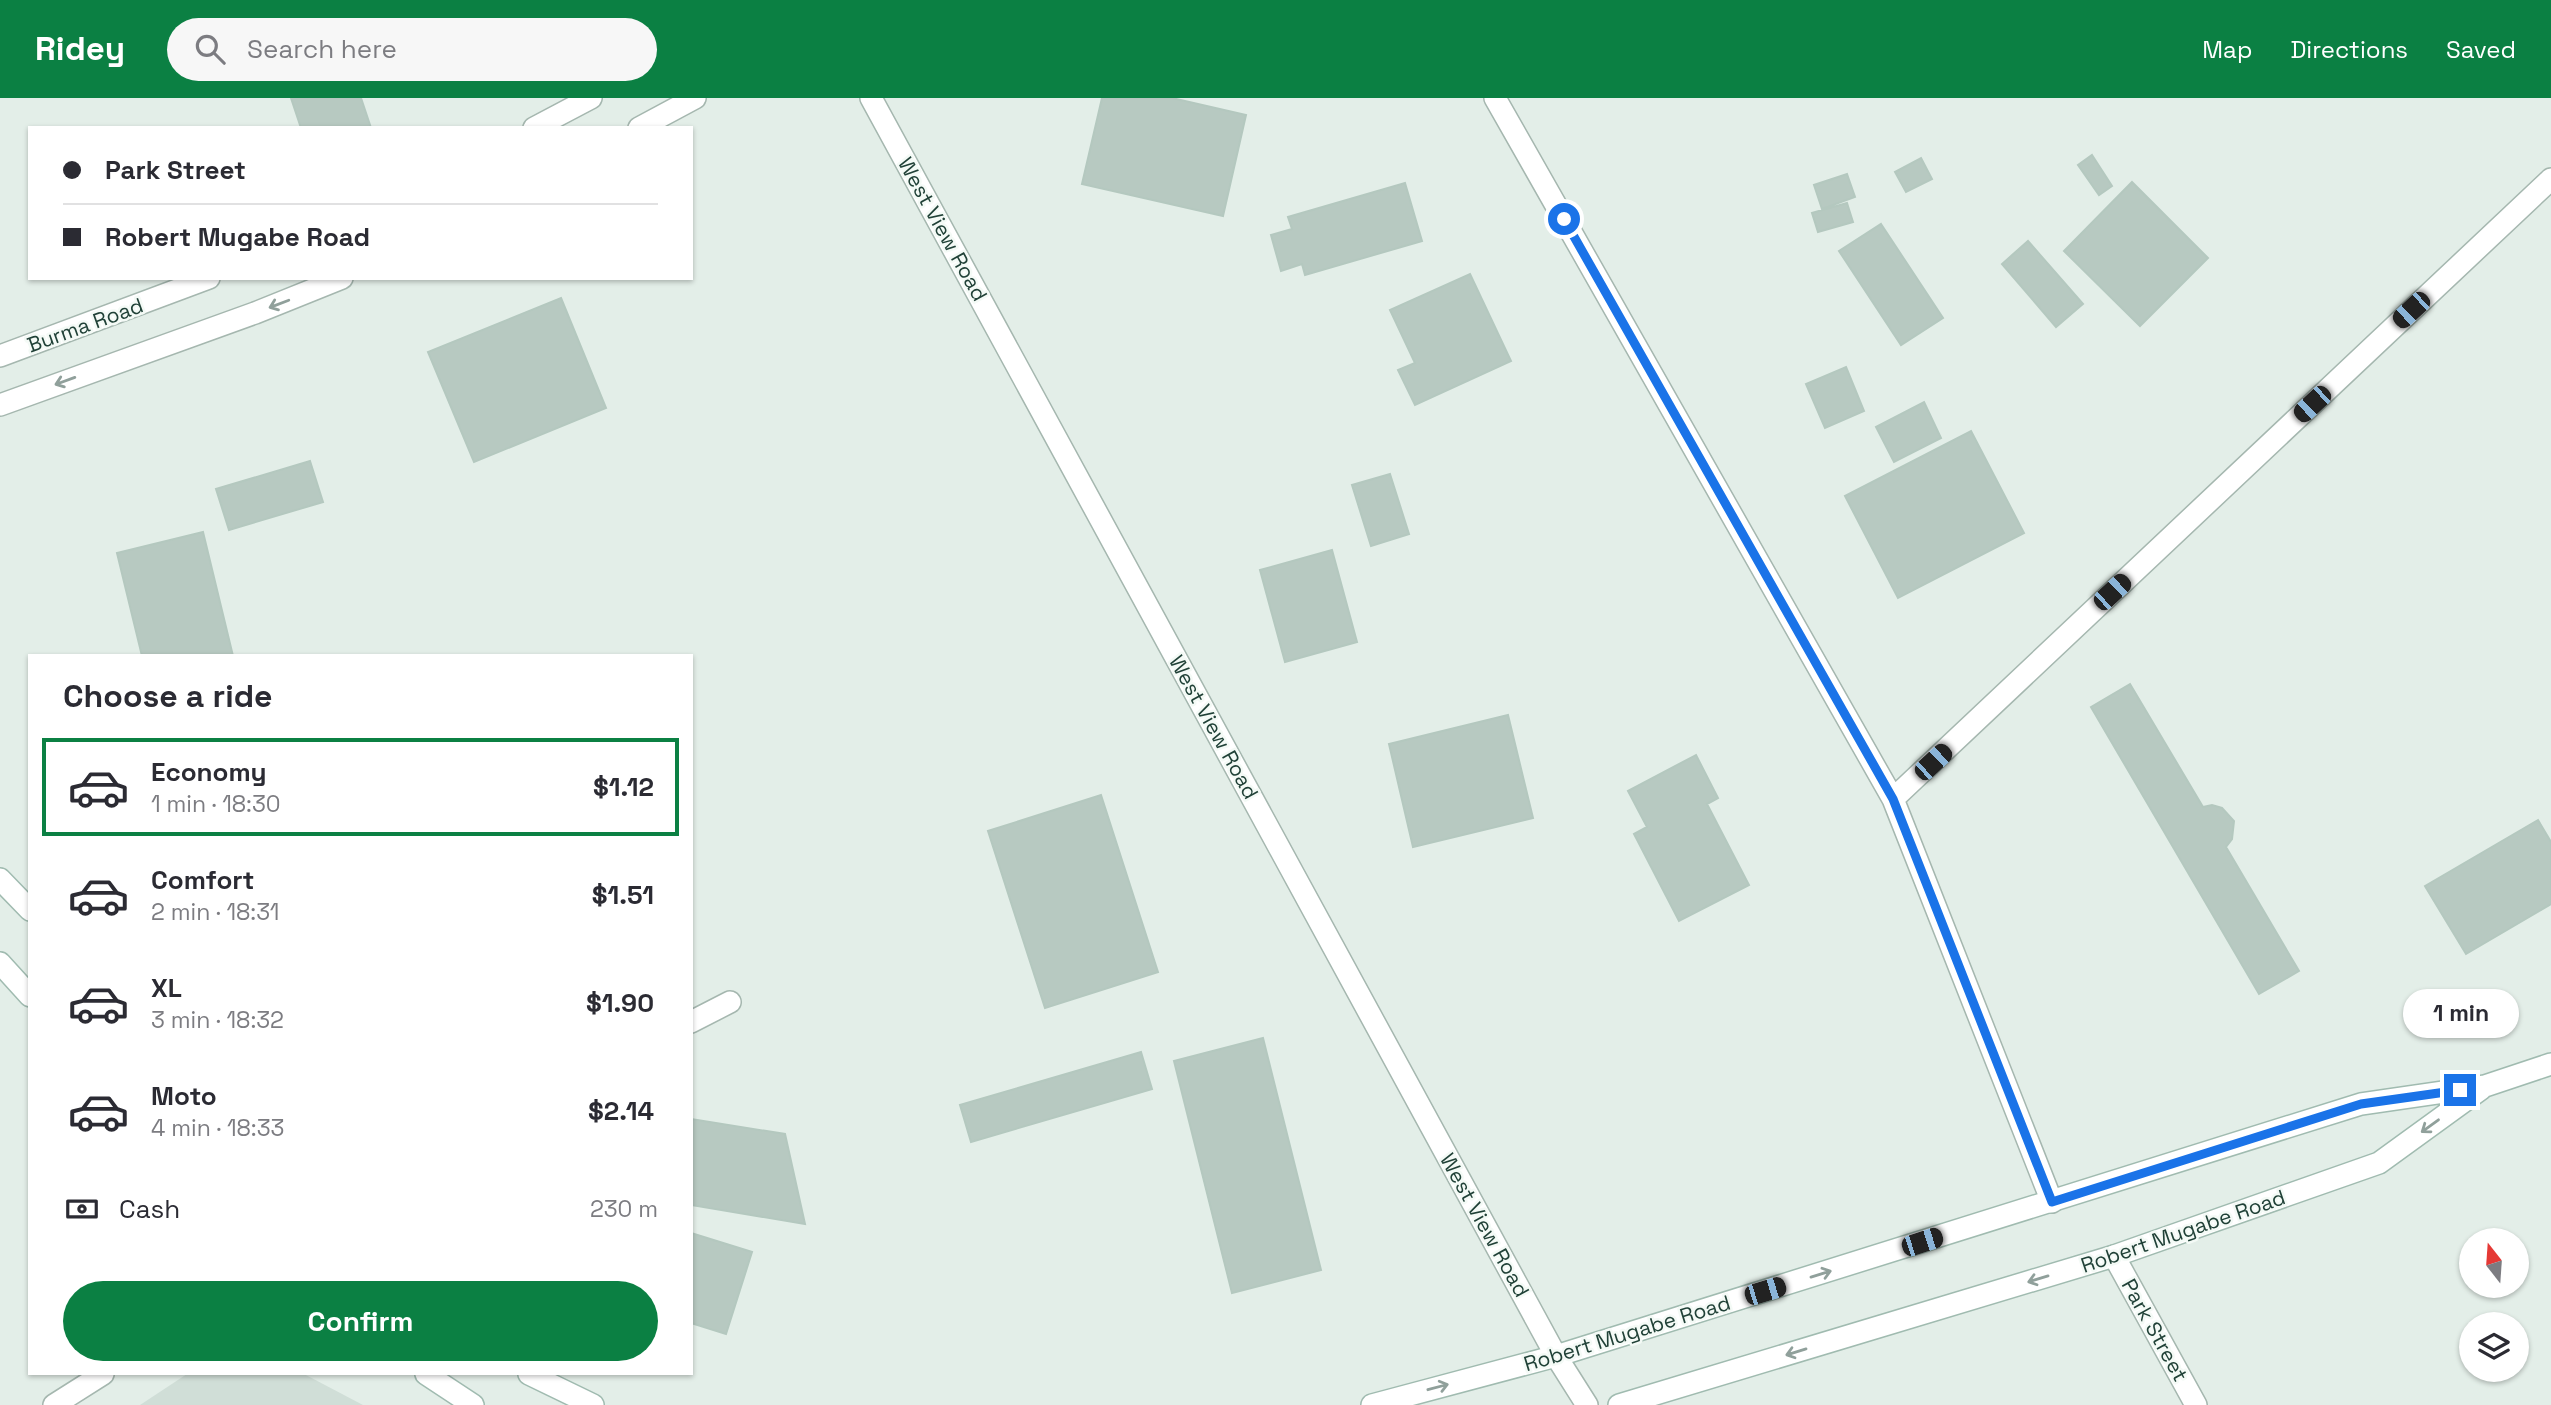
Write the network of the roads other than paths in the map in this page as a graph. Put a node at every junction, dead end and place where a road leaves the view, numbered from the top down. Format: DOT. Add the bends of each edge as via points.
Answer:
graph roads {
  1 [pos="591,98"];
  2 [pos="695,98"];
  3 [pos="871,98"];
  4 [pos="1496,98"];
  5 [pos="538,126"];
  6 [pos="643,126"];
  7 [pos="2551,179"];
  8 [pos="204,280"];
  9 [pos="337,280"];
  10 [pos="0,356"];
  11 [pos="0,405"];
  12 [pos="1893,799"];
  13 [pos="0,879"];
  14 [pos="28,908"];
  15 [pos="0,963"];
  16 [pos="28,994"];
  17 [pos="730,1002"];
  18 [pos="693,1021"];
  19 [pos="2551,1064"];
  20 [pos="2485,1086"];
  21 [pos="2052,1202"];
  22 [pos="2114,1256"];
  23 [pos="1556,1356"];
  24 [pos="101,1375"];
  25 [pos="428,1375"];
  26 [pos="531,1375"];
  27 [pos="54,1405"];
  28 [pos="473,1405"];
  29 [pos="593,1405"];
  30 [pos="1372,1405"];
  31 [pos="1587,1405"];
  32 [pos="1619,1405"];
  33 [pos="2196,1405"];
  1 -- 5 [label="street"];
  2 -- 6 [label="street"];
  3 -- 23 [label="street, West View Road"];
  4 -- 12 [label="street"];
  7 -- 12 [label="street"];
  8 -- 10 [label="street, Burma Road"];
  9 -- 11 [label="street, one-way"];
  12 -- 21 [label="street"];
  13 -- 14 [label="street"];
  15 -- 16 [label="street"];
  17 -- 18 [label="street"];
  19 -- 20 [label="street, Robert Mugabe Road"];
  20 -- 21 [label="street, Robert Mugabe Road" via="2361,1104"];
  20 -- 22 [label="street, Robert Mugabe Road, one-way" via="2379,1163"];
  23 -- 21 [label="street, Robert Mugabe Road, one-way"];
  22 -- 32 [label="street, Robert Mugabe Road, one-way"];
  22 -- 33 [label="street, Park Street"];
  30 -- 23 [label="street, Robert Mugabe Road, one-way"];
  23 -- 31 [label="street"];
  24 -- 27 [label="street"];
  25 -- 28 [label="street"];
  26 -- 29 [label="street"];
}
